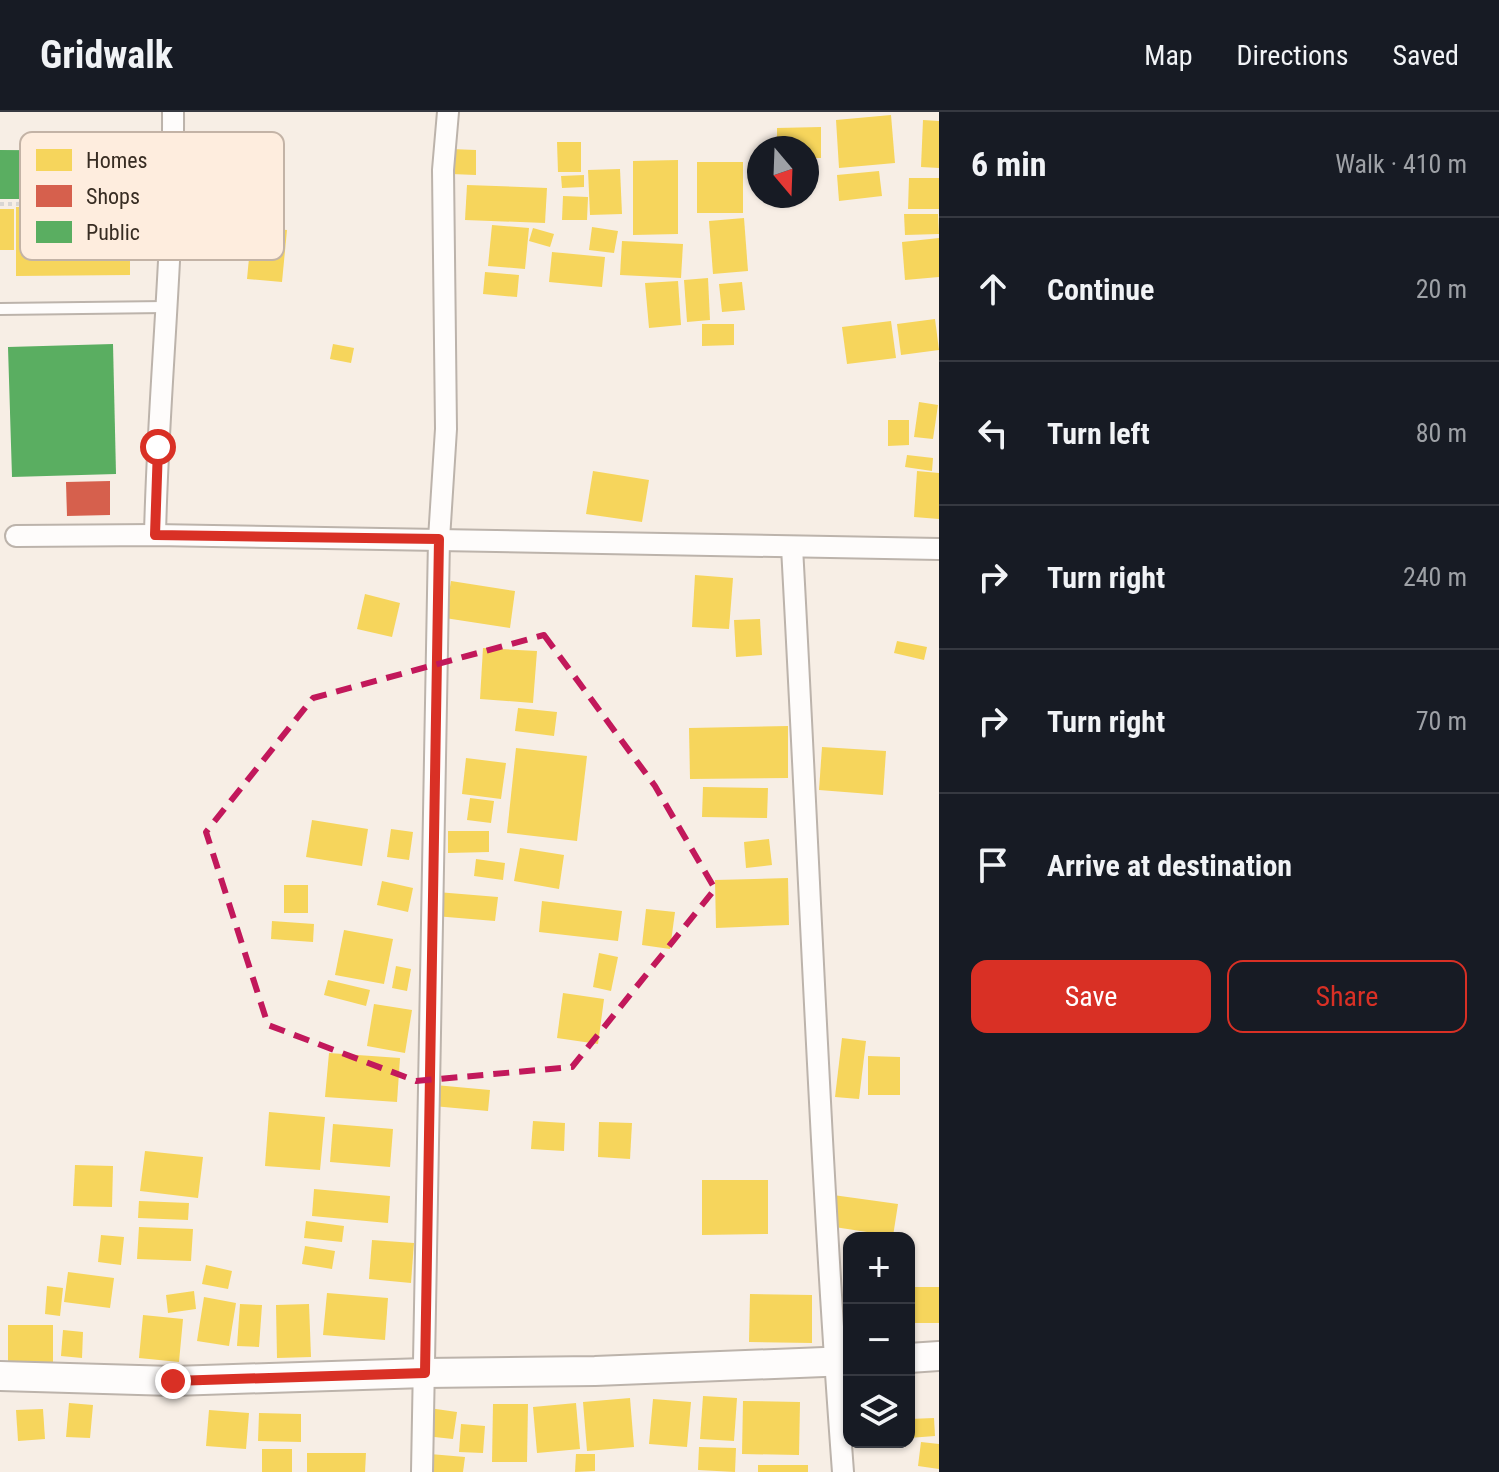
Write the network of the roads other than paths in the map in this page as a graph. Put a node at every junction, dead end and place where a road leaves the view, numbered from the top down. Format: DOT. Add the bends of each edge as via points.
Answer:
graph roads {
  1 [pos="448,112"];
  2 [pos="169,260"];
  3 [pos="165,307"];
  4 [pos="0,309"];
  5 [pos="155,535"];
  6 [pos="16,536"];
  7 [pos="439,539"];
  8 [pos="792,547"];
  9 [pos="939,549"];
  10 [pos="939,1356"];
  11 [pos="915,1358"];
  12 [pos="842,1361"];
  13 [pos="425,1373"];
  14 [pos="0,1376"];
  15 [pos="422,1472"];
  16 [pos="843,1472"];
  1 -- 7 [label="street" via="443,170 446,429"];
  2 -- 3 [label="street"];
  3 -- 4 [label="lane"];
  3 -- 5 [label="street"];
  5 -- 6 [label="street"];
  5 -- 7 [label="street"];
  7 -- 8 [label="street"];
  7 -- 13 [label="street"];
  8 -- 9 [label="street"];
  8 -- 12 [label="street" via="817,1080"];
  10 -- 11 [label="street"];
  12 -- 13 [label="street"];
  12 -- 16 [label="street"];
  13 -- 14 [label="street" via="173,1381"];
  13 -- 15 [label="street"];
}
